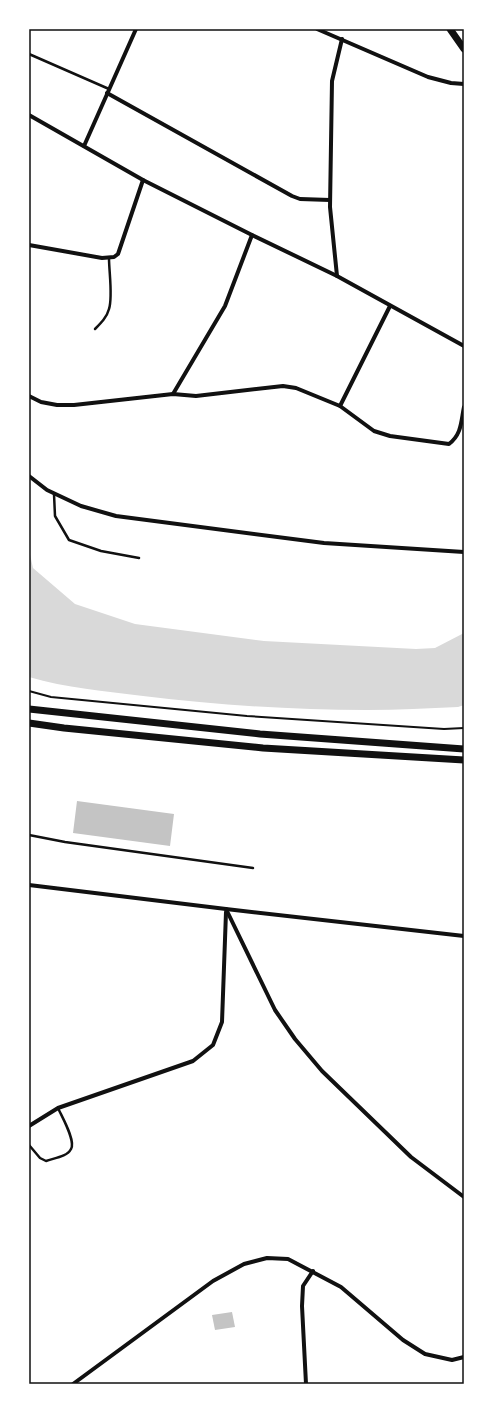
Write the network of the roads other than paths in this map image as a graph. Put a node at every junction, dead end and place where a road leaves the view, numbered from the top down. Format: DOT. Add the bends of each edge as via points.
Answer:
graph roads {
  1 [pos="136,29"];
  2 [pos="317,29"];
  3 [pos="450,29"];
  4 [pos="342,39"];
  5 [pos="464,49"];
  6 [pos="29,54"];
  7 [pos="464,84"];
  8 [pos="108,91"];
  9 [pos="29,115"];
  10 [pos="84,146"];
  11 [pos="144,180"];
  12 [pos="330,200"];
  13 [pos="252,235"];
  14 [pos="29,245"];
  15 [pos="109,258"];
  16 [pos="337,276"];
  17 [pos="390,306"];
  18 [pos="95,330"];
  19 [pos="464,346"];
  20 [pos="173,394"];
  21 [pos="29,396"];
  22 [pos="340,406"];
  23 [pos="464,407"];
  24 [pos="29,476"];
  25 [pos="54,493"];
  26 [pos="464,552"];
  27 [pos="139,558"];
  28 [pos="29,709"];
  29 [pos="29,723"];
  30 [pos="464,749"];
  31 [pos="464,760"];
  32 [pos="29,835"];
  33 [pos="253,868"];
  34 [pos="29,885"];
  35 [pos="226,909"];
  36 [pos="464,936"];
  37 [pos="58,1108"];
  38 [pos="29,1126"];
  39 [pos="29,1145"];
  40 [pos="464,1197"];
  41 [pos="313,1271"];
  42 [pos="464,1357"];
  43 [pos="73,1384"];
  44 [pos="306,1384"];
  1 -- 8 [label="street"];
  2 -- 4 [label="street"];
  3 -- 5 [label="street"];
  4 -- 7 [label="street" via="428,77"];
  4 -- 12 [label="street" via="332,81"];
  6 -- 8 [label="lane"];
  8 -- 10 [label="street"];
  8 -- 12 [label="street" via="292,196"];
  9 -- 10 [label="street"];
  10 -- 11 [label="street"];
  11 -- 13 [label="street"];
  11 -- 15 [label="street" via="118,254"];
  12 -- 16 [label="street"];
  13 -- 16 [label="street"];
  13 -- 20 [label="street" via="225,306"];
  14 -- 15 [label="street"];
  15 -- 18 [label="lane" via="109,309"];
  16 -- 17 [label="street"];
  17 -- 19 [label="street"];
  17 -- 22 [label="street"];
  20 -- 21 [label="street" via="74,405 41,402"];
  20 -- 22 [label="street" via="196,396 283,386 296,388"];
  22 -- 23 [label="street" via="374,431 390,436 449,444 460,430"];
  24 -- 25 [label="street"];
  25 -- 26 [label="street" via="81,506 116,516 324,543"];
  25 -- 27 [label="lane" via="55,516 69,540"];
  28 -- 30 [label="street" via="260,734"];
  29 -- 31 [label="street" via="263,748"];
  32 -- 33 [label="lane"];
  34 -- 35 [label="street"];
  35 -- 36 [label="street"];
  35 -- 37 [label="street" via="222,1022 213,1045 193,1061"];
  35 -- 40 [label="street" via="274,1010 294,1039 322,1071 410,1157"];
  37 -- 38 [label="street"];
  37 -- 39 [label="lane" via="73,1141 72,1149 46,1161"];
  41 -- 42 [label="street" via="341,1287 403,1340 425,1354 452,1360"];
  41 -- 43 [label="street" via="288,1259 267,1258 244,1264 213,1281"];
  41 -- 44 [label="street" via="303,1286"];
}
